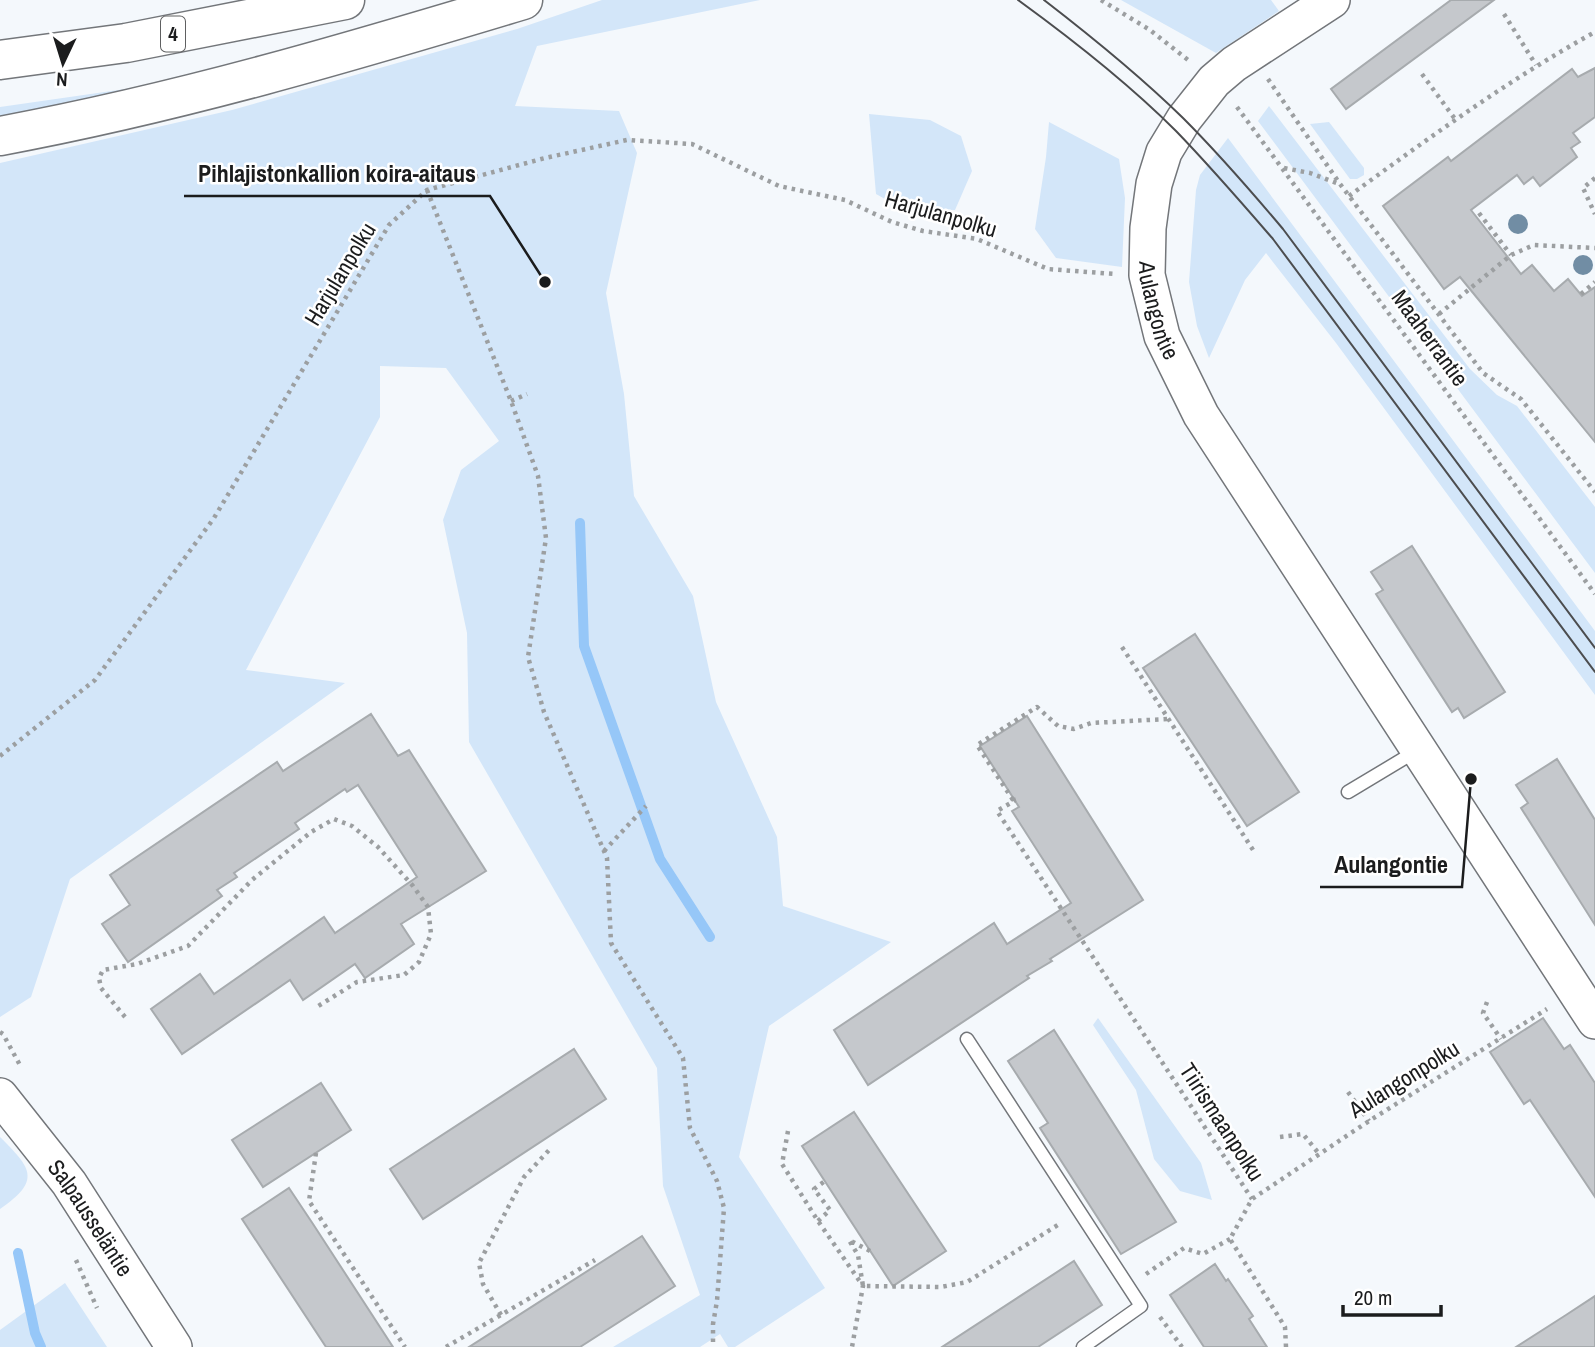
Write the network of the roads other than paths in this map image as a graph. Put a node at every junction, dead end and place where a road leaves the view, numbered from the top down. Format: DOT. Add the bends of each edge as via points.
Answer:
graph roads {
  1 [pos="345,0"];
  2 [pos="523,0"];
  3 [pos="1323,2"];
  4 [pos="0,60"];
  5 [pos="0,136"];
  6 [pos="1418,750"];
  7 [pos="1348,793"];
  8 [pos="1595,1021"];
  9 [pos="967,1039"];
  10 [pos="12,1085"];
  11 [pos="174,1347"];
  12 [pos="1083,1347"];
  1 -- 4 [label="highway, 4" via="126,43"];
  2 -- 5 [label="highway" via="327,59 87,120"];
  3 -- 6 [label="street, Aulangontie" via="1234,64 1224,93 1184,119 1164,152 1154,184 1147,275 1162,336 1200,415"];
  6 -- 7 [label="lane"];
  6 -- 8 [label="street, Aulangontie"];
  9 -- 12 [label="lane" via="1141,1306"];
  10 -- 11 [label="street, Salpausseläntie"];
}
